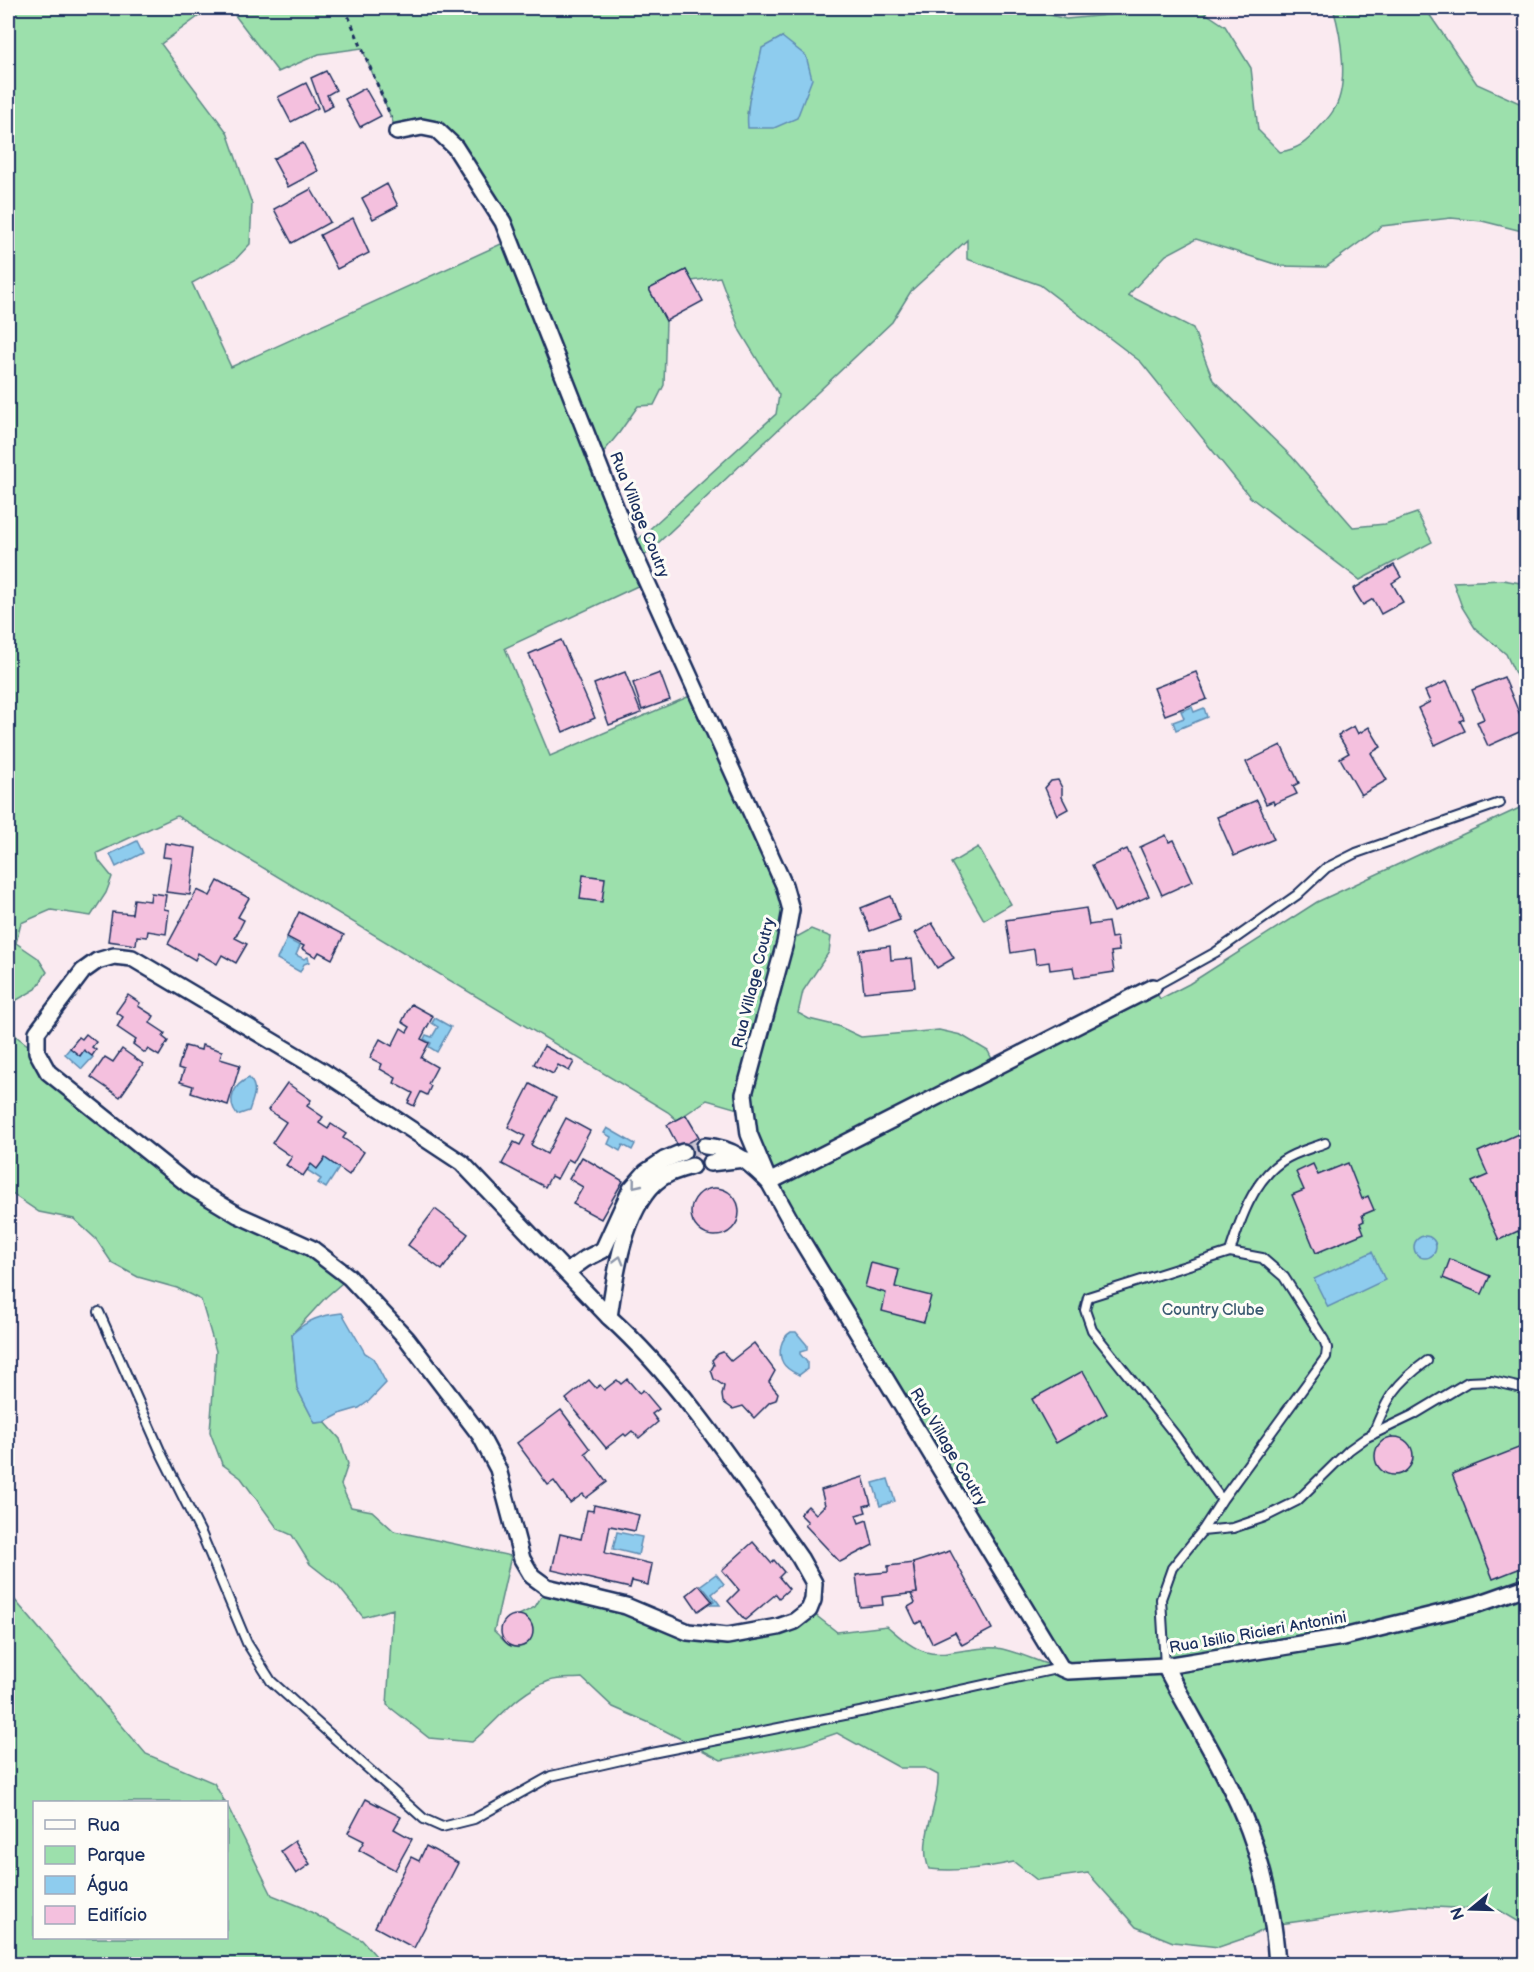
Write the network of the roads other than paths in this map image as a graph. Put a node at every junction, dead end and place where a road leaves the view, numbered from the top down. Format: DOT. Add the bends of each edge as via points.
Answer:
graph roads {
  1 [pos="397,132"];
  2 [pos="1500,803"];
  3 [pos="1153,987"];
  4 [pos="1325,1143"];
  5 [pos="705,1146"];
  6 [pos="683,1152"];
  7 [pos="744,1159"];
  8 [pos="710,1163"];
  9 [pos="692,1166"];
  10 [pos="769,1182"];
  11 [pos="1230,1252"];
  12 [pos="567,1272"];
  13 [pos="99,1312"];
  14 [pos="609,1317"];
  15 [pos="1427,1361"];
  16 [pos="1527,1389"];
  17 [pos="1373,1434"];
  18 [pos="1222,1500"];
  19 [pos="1202,1531"];
  20 [pos="1527,1587"];
  21 [pos="1165,1666"];
  22 [pos="1061,1668"];
  23 [pos="1277,1965"];
  1 -- 10 [label="street, Rua Village Coutry" via="422,127 437,130 455,147 503,222 634,554 784,885 791,910 789,921 744,1094 749,1134"];
  2 -- 3 [label="lane" via="1356,853 1326,868 1297,895 1216,952"];
  3 -- 10 [label="street"];
  4 -- 11 [label="lane" via="1284,1159 1266,1174 1241,1219"];
  5 -- 7 [label="street" via="721,1147"];
  6 -- 12 [label="street, one-way" via="646,1172 631,1189 603,1250"];
  7 -- 8 [label="street"];
  7 -- 10 [label="street"];
  14 -- 9 [label="street, one-way" via="617,1266 644,1196 656,1182"];
  10 -- 22 [label="street, Rua Village Coutry"];
  11 -- 18 [label="lane" via="1262,1258 1284,1277 1327,1347 1326,1358"];
  11 -- 18 [label="lane" via="1088,1297 1085,1310 1092,1330"];
  12 -- 14 [label="street"];
  12 -- 14 [label="street" via="462,1163 324,1072 132,958 114,956 83,971 37,1032 37,1052 48,1072 190,1186 238,1215 311,1248 349,1277 407,1339 480,1435 498,1469 522,1559 532,1576 547,1587 626,1606 688,1632 727,1636 795,1621 809,1610 813,1600 814,1583 800,1558 699,1417"];
  13 -- 22 [label="lane" via="202,1535 247,1643 270,1681 424,1818 442,1827 474,1819 551,1776"];
  15 -- 17 [label="lane" via="1396,1388 1385,1403"];
  16 -- 17 [label="lane" via="1492,1381 1468,1382"];
  17 -- 19 [label="lane" via="1349,1450 1297,1501 1233,1528"];
  18 -- 19 [label="lane"];
  19 -- 21 [label="lane" via="1172,1568 1161,1599"];
  20 -- 21 [label="street, Rua Isilio Ricieri Antonini" via="1478,1604 1343,1637"];
  21 -- 22 [label="street" via="1068,1671"];
  21 -- 23 [label="street, Rua Isilio Ricieri Antonini" via="1248,1828 1268,1892"];
}
